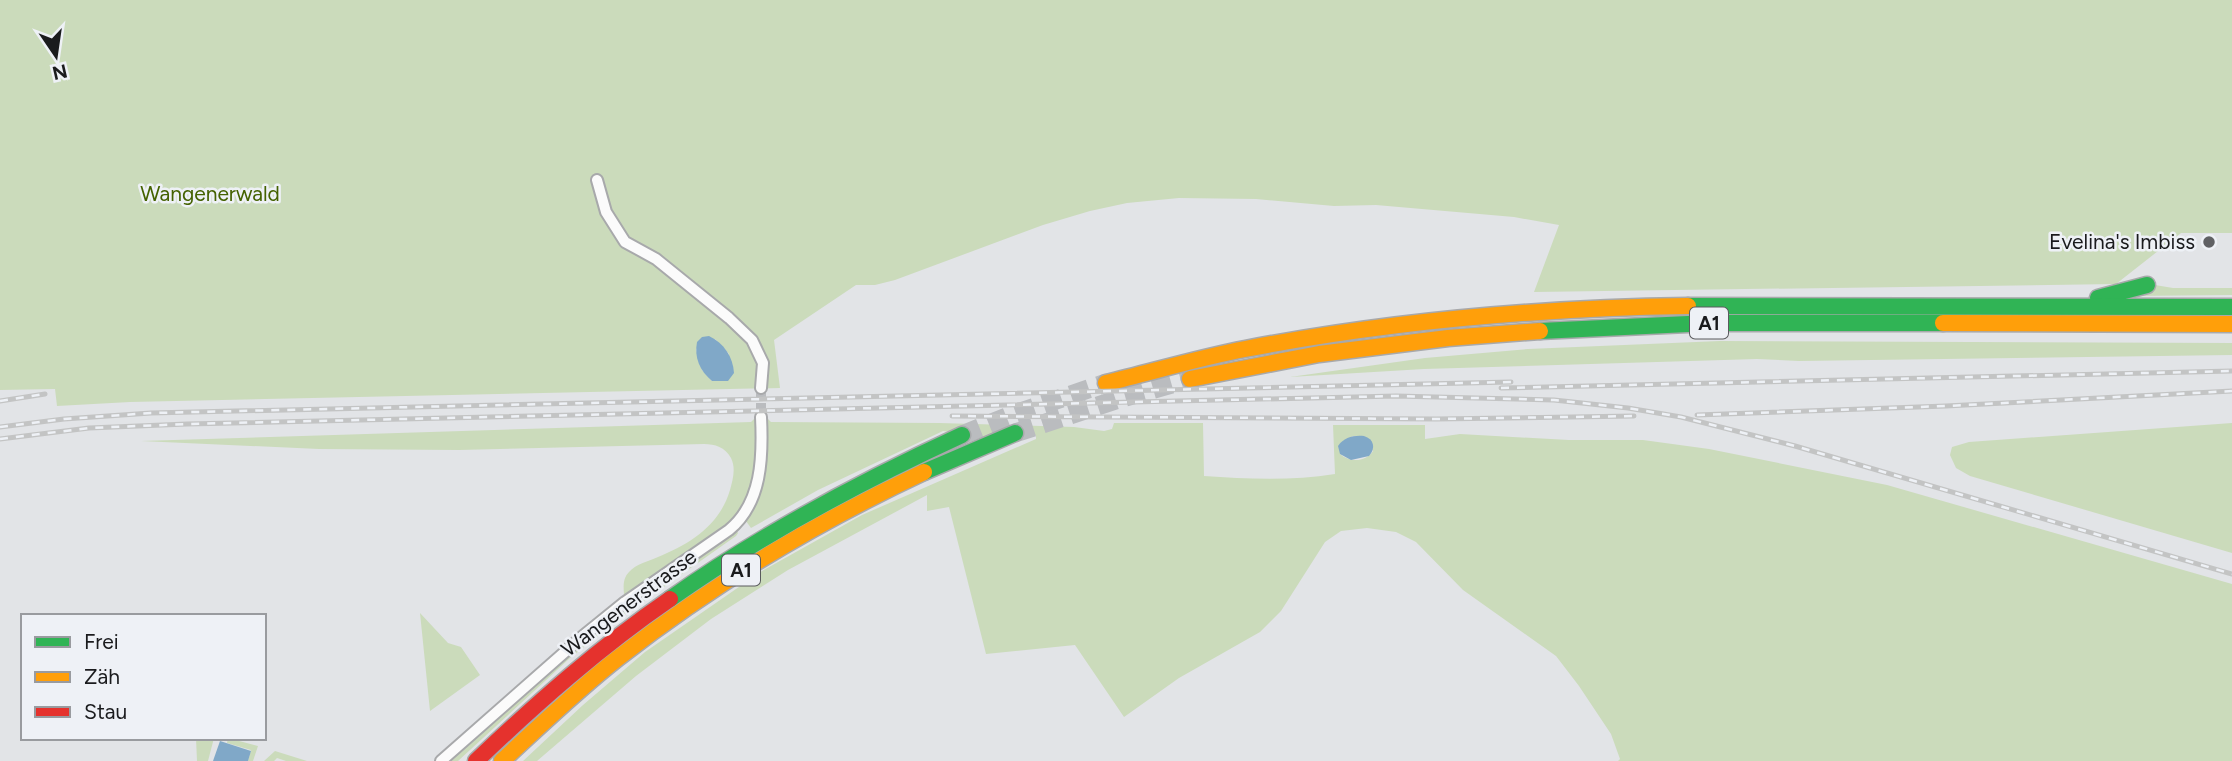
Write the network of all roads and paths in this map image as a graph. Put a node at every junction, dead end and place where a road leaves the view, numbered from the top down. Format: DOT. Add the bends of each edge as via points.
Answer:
graph roads {
  1 [pos="597,180"];
  2 [pos="2147,285"];
  3 [pos="2055,307"];
  4 [pos="2232,307"];
  5 [pos="2232,324"];
  6 [pos="1190,379"];
  7 [pos="1106,383"];
  8 [pos="761,388"];
  9 [pos="761,417"];
  10 [pos="1015,433"];
  11 [pos="962,435"];
  12 [pos="441,761"];
  13 [pos="476,761"];
  14 [pos="502,761"];
  1 -- 8 [label="street" via="606,212 625,242 656,259 752,340 763,363"];
  2 -- 3 [label="highway, A1"];
  3 -- 4 [label="highway, A1"];
  3 -- 7 [label="highway, A1" via="1716,305 1483,316 1287,341"];
  5 -- 6 [label="highway, A1" via="1798,322 1588,327 1368,346"];
  9 -- 12 [label="street, Wangenerstrasse" via="758,481 734,526 625,602"];
  10 -- 14 [label="highway, A1" via="872,496 741,570 610,664"];
  11 -- 13 [label="highway, A1" via="832,496 692,581 580,665"];
}
